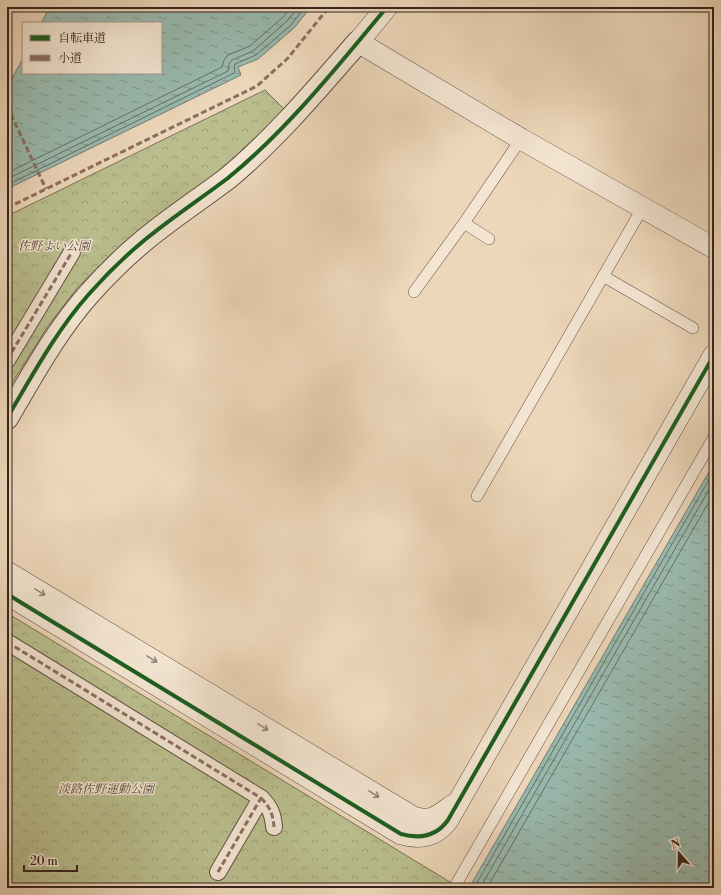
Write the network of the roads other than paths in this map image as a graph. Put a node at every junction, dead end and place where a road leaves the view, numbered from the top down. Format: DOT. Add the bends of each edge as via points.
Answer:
graph roads {
  1 [pos="386,7"];
  2 [pos="358,42"];
  3 [pos="521,139"];
  4 [pos="643,207"];
  5 [pos="464,223"];
  6 [pos="490,239"];
  7 [pos="714,248"];
  8 [pos="72,252"];
  9 [pos="603,276"];
  10 [pos="414,292"];
  11 [pos="693,328"];
  12 [pos="714,355"];
  13 [pos="7,360"];
  14 [pos="7,418"];
  15 [pos="714,437"];
  16 [pos="477,496"];
  17 [pos="7,572"];
  18 [pos="7,594"];
  19 [pos="7,642"];
  20 [pos="260,798"];
  21 [pos="458,802"];
  22 [pos="274,827"];
  23 [pos="218,872"];
  24 [pos="454,888"];
  1 -- 2 [label="street"];
  2 -- 3 [label="street"];
  2 -- 14 [label="street" via="293,116 250,158 228,178 141,243 80,304"];
  3 -- 4 [label="street"];
  3 -- 5 [label="lane"];
  4 -- 7 [label="street"];
  4 -- 9 [label="lane"];
  5 -- 6 [label="lane"];
  5 -- 10 [label="lane"];
  8 -- 13 [label="street"];
  9 -- 11 [label="lane"];
  9 -- 16 [label="lane"];
  12 -- 21 [label="street"];
  15 -- 24 [label="lane"];
  17 -- 21 [label="street, one-way" via="413,817 428,820"];
  18 -- 21 [label="street" via="401,834 424,837 438,831"];
  19 -- 20 [label="street"];
  20 -- 22 [label="street" via="272,812"];
  20 -- 23 [label="street"];
}
